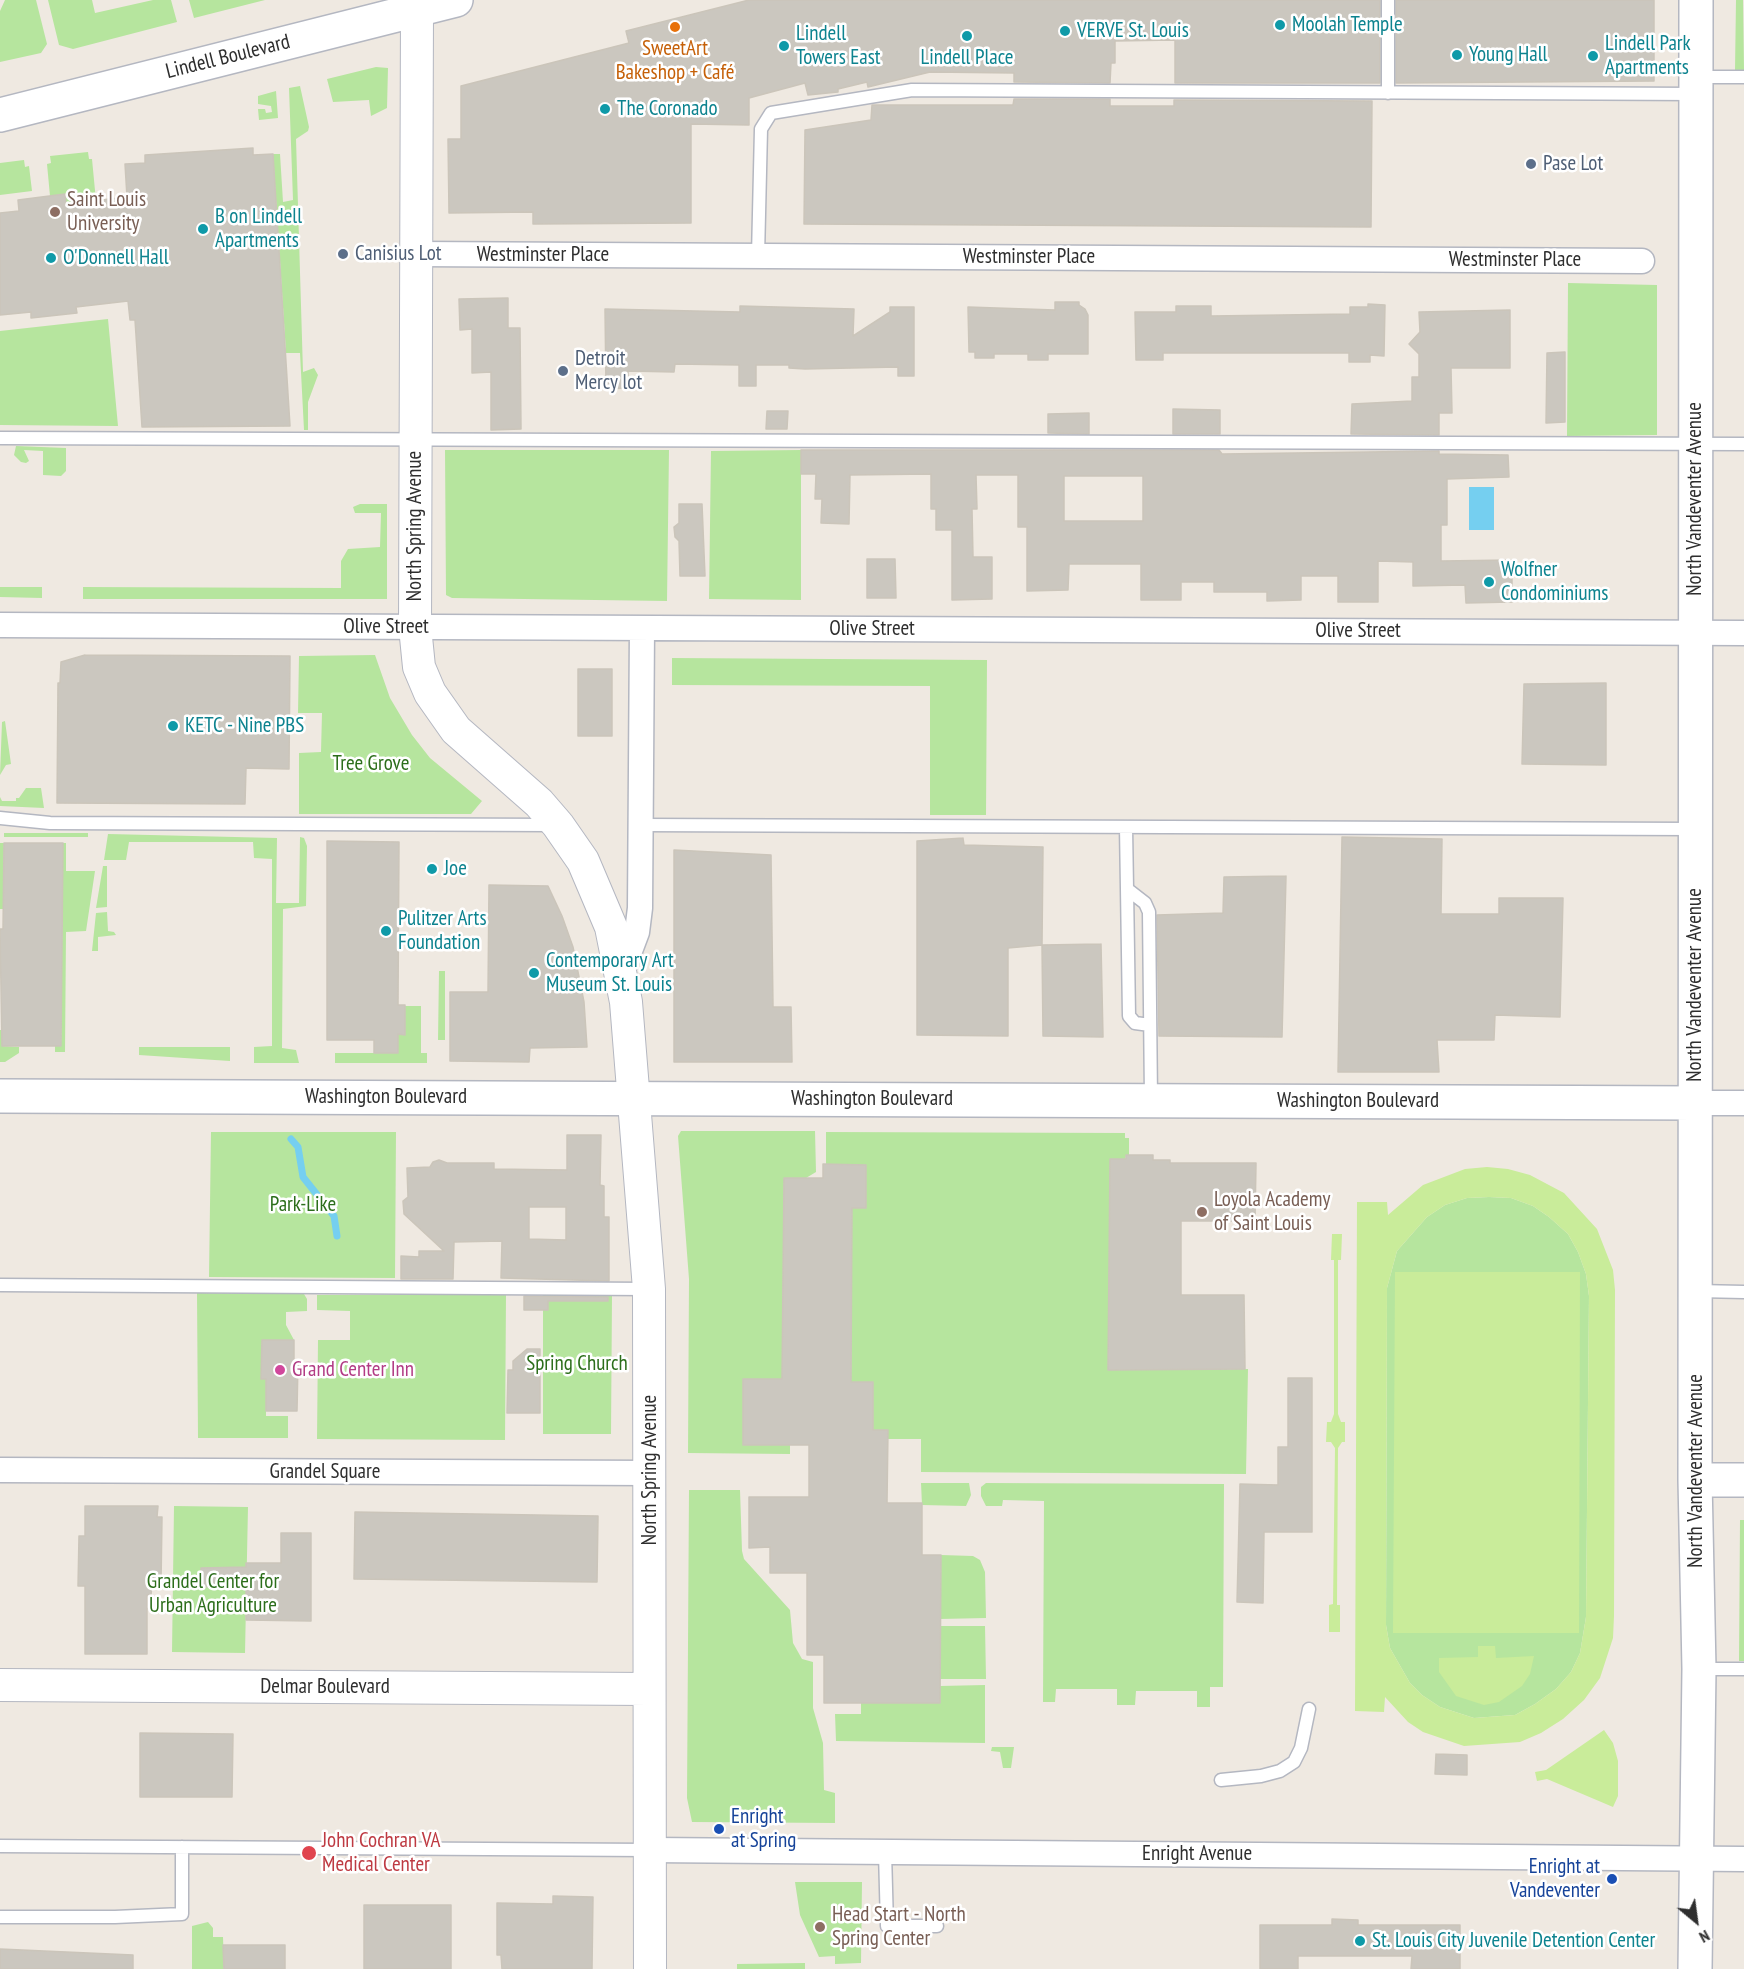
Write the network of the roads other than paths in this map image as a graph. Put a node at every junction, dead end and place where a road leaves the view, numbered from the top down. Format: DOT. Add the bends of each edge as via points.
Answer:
graph roads {
  1 [pos="456,0"];
  2 [pos="1388,0"];
  3 [pos="1696,0"];
  4 [pos="417,10"];
  5 [pos="1744,77"];
  6 [pos="1696,85"];
  7 [pos="1388,93"];
  8 [pos="0,115"];
  9 [pos="416,254"];
  10 [pos="758,256"];
  11 [pos="1642,261"];
  12 [pos="0,438"];
  13 [pos="416,440"];
  14 [pos="1695,444"];
  15 [pos="1744,444"];
  16 [pos="0,625"];
  17 [pos="415,627"];
  18 [pos="642,628"];
  19 [pos="1695,633"];
  20 [pos="1744,633"];
  21 [pos="0,818"];
  22 [pos="558,825"];
  23 [pos="641,825"];
  24 [pos="1126,827"];
  25 [pos="1695,829"];
  26 [pos="1127,889"];
  27 [pos="622,972"];
  28 [pos="1150,1025"];
  29 [pos="0,1096"];
  30 [pos="635,1098"];
  31 [pos="1151,1100"];
  32 [pos="1695,1103"];
  33 [pos="1744,1103"];
  34 [pos="0,1285"];
  35 [pos="649,1289"];
  36 [pos="1695,1291"];
  37 [pos="1744,1292"];
  38 [pos="0,1470"];
  39 [pos="650,1473"];
  40 [pos="1695,1480"];
  41 [pos="1744,1480"];
  42 [pos="1699,1669"];
  43 [pos="1744,1669"];
  44 [pos="0,1685"];
  45 [pos="649,1689"];
  46 [pos="1309,1709"];
  47 [pos="1221,1780"];
  48 [pos="0,1846"];
  49 [pos="182,1847"];
  50 [pos="650,1850"];
  51 [pos="885,1852"];
  52 [pos="1695,1858"];
  53 [pos="1744,1859"];
  54 [pos="0,1917"];
  55 [pos="937,1926"];
  56 [pos="650,1969"];
  57 [pos="1695,1969"];
  1 -- 4 [label="main road, Lindell Boulevard"];
  2 -- 7 [label="lane"];
  3 -- 6 [label="main road, North Vandeventer Avenue"];
  4 -- 8 [label="main road, Lindell Boulevard"];
  4 -- 9 [label="street, North Spring Avenue"];
  5 -- 6 [label="lane"];
  6 -- 7 [label="lane" via="1522,93"];
  6 -- 14 [label="main road, North Vandeventer Avenue"];
  7 -- 10 [label="lane" via="912,90 771,113 760,129"];
  9 -- 10 [label="street, Westminster Place"];
  9 -- 13 [label="street, North Spring Avenue"];
  10 -- 11 [label="street, Westminster Place"];
  12 -- 13 [label="lane"];
  13 -- 14 [label="lane"];
  13 -- 17 [label="street, North Spring Avenue"];
  14 -- 15 [label="lane"];
  14 -- 19 [label="main road, North Vandeventer Avenue"];
  16 -- 17 [label="street, Olive Street"];
  17 -- 18 [label="street, Olive Street"];
  17 -- 22 [label="street, North Spring Avenue" via="419,668 441,710 469,743 517,781"];
  18 -- 19 [label="street, Olive Street"];
  18 -- 23 [label="street, North Spring Avenue"];
  19 -- 20 [label="street, Olive Street"];
  19 -- 25 [label="main road, North Vandeventer Avenue"];
  21 -- 22 [label="lane" via="50,823"];
  22 -- 27 [label="street, North Spring Avenue" via="595,886"];
  23 -- 24 [label="lane"];
  23 -- 27 [label="street, North Spring Avenue" via="637,932"];
  24 -- 25 [label="lane"];
  24 -- 26 [label="lane"];
  25 -- 32 [label="main road, North Vandeventer Avenue"];
  26 -- 28 [label="lane" via="1145,903 1149,912"];
  26 -- 28 [label="lane" via="1129,1016 1135,1023"];
  27 -- 30 [label="street, North Spring Avenue"];
  28 -- 31 [label="lane"];
  29 -- 30 [label="main road, Washington Boulevard"];
  30 -- 31 [label="main road, Washington Boulevard"];
  30 -- 35 [label="street, North Spring Avenue"];
  31 -- 32 [label="main road, Washington Boulevard"];
  32 -- 33 [label="street, Washington Boulevard"];
  32 -- 36 [label="main road, North Vandeventer Avenue"];
  34 -- 35 [label="lane"];
  35 -- 39 [label="street, North Spring Avenue"];
  36 -- 37 [label="lane"];
  36 -- 40 [label="main road, North Vandeventer Avenue"];
  38 -- 39 [label="street, Grandel Square"];
  39 -- 45 [label="street, North Spring Avenue"];
  40 -- 41 [label="main road"];
  40 -- 42 [label="main road, North Vandeventer Avenue"];
  42 -- 43 [label="lane"];
  42 -- 52 [label="main road, North Vandeventer Avenue"];
  44 -- 45 [label="street, Delmar Boulevard"];
  45 -- 50 [label="street, North Spring Avenue"];
  46 -- 47 [label="lane" via="1294,1762 1261,1776"];
  48 -- 49 [label="lane"];
  49 -- 50 [label="lane"];
  49 -- 54 [label="lane" via="183,1914"];
  50 -- 51 [label="street, Enright Avenue"];
  50 -- 56 [label="street, North Spring Avenue"];
  51 -- 52 [label="street, Enright Avenue"];
  51 -- 55 [label="lane" via="887,1926"];
  52 -- 53 [label="street, Enright Avenue"];
  52 -- 57 [label="main road, North Vandeventer Avenue"];
}
